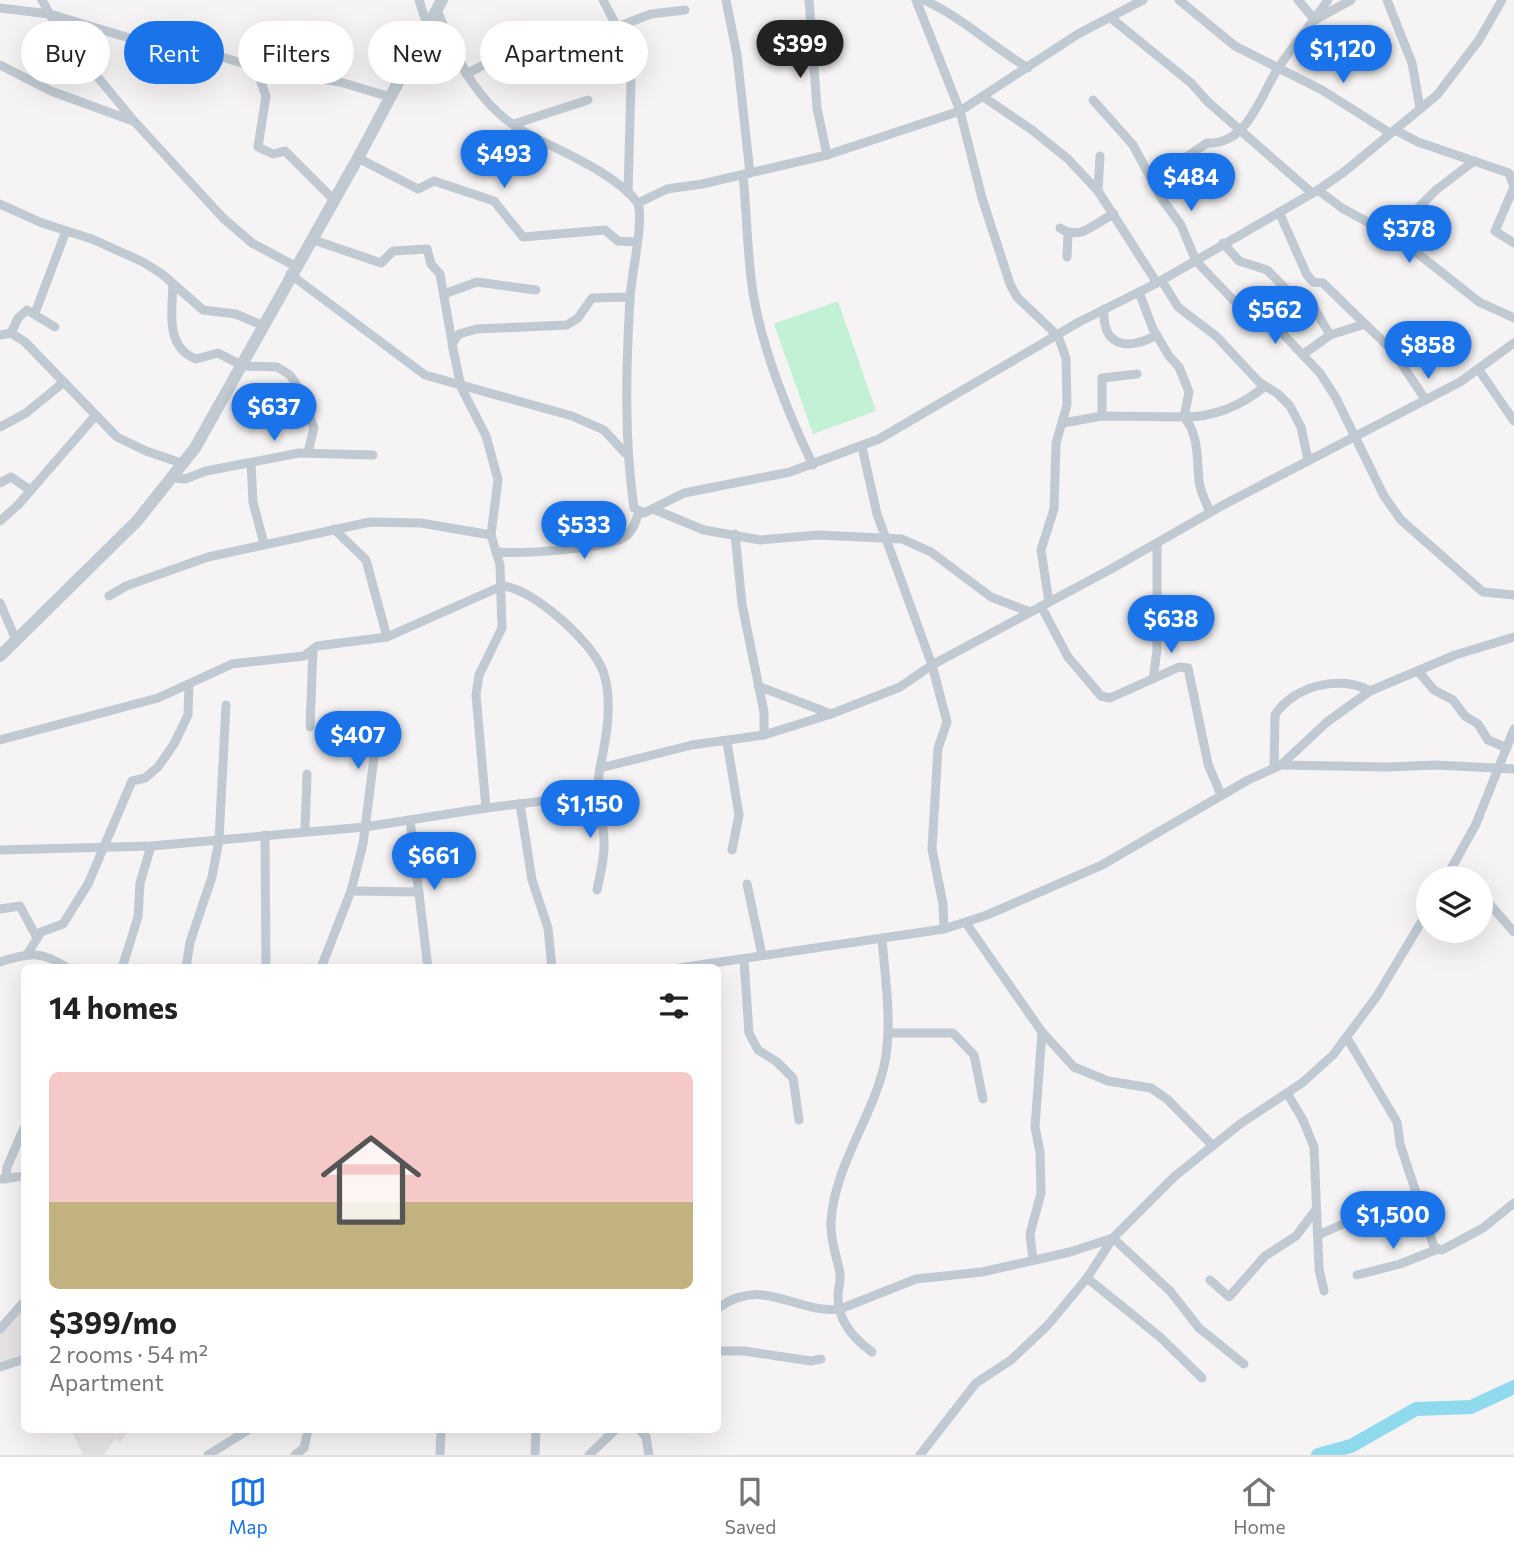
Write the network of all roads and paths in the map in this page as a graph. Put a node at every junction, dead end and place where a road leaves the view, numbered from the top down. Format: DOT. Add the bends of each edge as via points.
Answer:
graph roads {
  1 [pos="42,0"];
  2 [pos="419,0"];
  3 [pos="603,0"];
  4 [pos="726,0"];
  5 [pos="809,0"];
  6 [pos="916,0"];
  7 [pos="924,0"];
  8 [pos="1143,0"];
  9 [pos="1180,0"];
  10 [pos="1298,0"];
  11 [pos="1328,0"];
  12 [pos="1351,0"];
  13 [pos="1388,0"];
  14 [pos="1502,0"];
  15 [pos="439,5"];
  16 [pos="0,8"];
  17 [pos="685,10"];
  18 [pos="50,14"];
  19 [pos="1111,18"];
  20 [pos="1315,20"];
  21 [pos="426,21"];
  22 [pos="429,21"];
  23 [pos="614,21"];
  24 [pos="633,21"];
  25 [pos="238,62"];
  26 [pos="0,65"];
  27 [pos="480,67"];
  28 [pos="1028,68"];
  29 [pos="1278,69"];
  30 [pos="467,74"];
  31 [pos="262,84"];
  32 [pos="347,84"];
  33 [pos="397,84"];
  34 [pos="631,84"];
  35 [pos="390,97"];
  36 [pos="985,97"];
  37 [pos="588,100"];
  38 [pos="1093,100"];
  39 [pos="1420,108"];
  40 [pos="960,111"];
  41 [pos="134,121"];
  42 [pos="514,124"];
  43 [pos="1240,130"];
  44 [pos="1392,132"];
  45 [pos="827,155"];
  46 [pos="1100,156"];
  47 [pos="358,158"];
  48 [pos="1474,161"];
  49 [pos="746,174"];
  50 [pos="1152,180"];
  51 [pos="1098,191"];
  52 [pos="1315,192"];
  53 [pos="628,193"];
  54 [pos="334,200"];
  55 [pos="638,203"];
  56 [pos="0,204"];
  57 [pos="1279,212"];
  58 [pos="1114,214"];
  59 [pos="66,231"];
  60 [pos="1391,235"];
  61 [pos="312,239"];
  62 [pos="635,242"];
  63 [pos="1223,243"];
  64 [pos="1514,243"];
  65 [pos="1067,257"];
  66 [pos="1196,261"];
  67 [pos="293,270"];
  68 [pos="1159,282"];
  69 [pos="173,284"];
  70 [pos="536,290"];
  71 [pos="1139,292"];
  72 [pos="444,294"];
  73 [pos="630,297"];
  74 [pos="1104,309"];
  75 [pos="35,313"];
  76 [pos="1514,318"];
  77 [pos="1365,324"];
  78 [pos="264,326"];
  79 [pos="55,327"];
  80 [pos="11,333"];
  81 [pos="0,335"];
  82 [pos="1058,335"];
  83 [pos="1157,335"];
  84 [pos="1330,335"];
  85 [pos="1514,343"];
  86 [pos="452,344"];
  87 [pos="1305,353"];
  88 [pos="243,366"];
  89 [pos="1479,370"];
  90 [pos="1137,374"];
  91 [pos="64,382"];
  92 [pos="461,387"];
  93 [pos="1265,387"];
  94 [pos="1425,400"];
  95 [pos="96,415"];
  96 [pos="1102,416"];
  97 [pos="1184,417"];
  98 [pos="1514,421"];
  99 [pos="1063,423"];
  100 [pos="0,427"];
  101 [pos="1354,436"];
  102 [pos="862,447"];
  103 [pos="308,452"];
  104 [pos="626,454"];
  105 [pos="373,455"];
  106 [pos="1308,460"];
  107 [pos="251,463"];
  108 [pos="184,464"];
  109 [pos="813,465"];
  110 [pos="174,478"];
  111 [pos="0,483"];
  112 [pos="30,490"];
  113 [pos="653,509"];
  114 [pos="639,512"];
  115 [pos="1210,512"];
  116 [pos="0,521"];
  117 [pos="334,529"];
  118 [pos="735,534"];
  119 [pos="491,535"];
  120 [pos="885,536"];
  121 [pos="264,544"];
  122 [pos="1157,544"];
  123 [pos="498,552"];
  124 [pos="502,586"];
  125 [pos="1514,595"];
  126 [pos="109,596"];
  127 [pos="0,603"];
  128 [pos="1045,604"];
  129 [pos="1030,612"];
  130 [pos="387,637"];
  131 [pos="1514,637"];
  132 [pos="16,640"];
  133 [pos="313,648"];
  134 [pos="0,656"];
  135 [pos="932,665"];
  136 [pos="1418,671"];
  137 [pos="1153,679"];
  138 [pos="189,684"];
  139 [pos="758,686"];
  140 [pos="1370,691"];
  141 [pos="226,705"];
  142 [pos="831,714"];
  143 [pos="379,718"];
  144 [pos="310,727"];
  145 [pos="1514,729"];
  146 [pos="764,735"];
  147 [pos="0,740"];
  148 [pos="727,742"];
  149 [pos="1507,748"];
  150 [pos="1278,766"];
  151 [pos="600,768"];
  152 [pos="1514,769"];
  153 [pos="1500,770"];
  154 [pos="307,774"];
  155 [pos="600,794"];
  156 [pos="1221,795"];
  157 [pos="520,804"];
  158 [pos="486,807"];
  159 [pos="410,820"];
  160 [pos="365,827"];
  161 [pos="305,831"];
  162 [pos="265,835"];
  163 [pos="219,840"];
  164 [pos="151,846"];
  165 [pos="105,848"];
  166 [pos="0,850"];
  167 [pos="732,850"];
  168 [pos="1453,866"];
  169 [pos="747,884"];
  170 [pos="597,890"];
  171 [pos="351,891"];
  172 [pos="419,892"];
  173 [pos="1493,908"];
  174 [pos="0,909"];
  175 [pos="966,923"];
  176 [pos="944,929"];
  177 [pos="1416,930"];
  178 [pos="1514,932"];
  179 [pos="37,938"];
  180 [pos="882,938"];
  181 [pos="28,953"];
  182 [pos="762,955"];
  183 [pos="744,960"];
  184 [pos="0,962"];
  185 [pos="60,964"];
  186 [pos="123,964"];
  187 [pos="187,964"];
  188 [pos="266,964"];
  189 [pos="323,964"];
  190 [pos="428,964"];
  191 [pos="552,964"];
  192 [pos="712,964"];
  193 [pos="1042,1032"];
  194 [pos="888,1033"];
  195 [pos="1347,1038"];
  196 [pos="1287,1093"];
  197 [pos="983,1099"];
  198 [pos="799,1120"];
  199 [pos="21,1134"];
  200 [pos="1213,1146"];
  201 [pos="21,1176"];
  202 [pos="3,1179"];
  203 [pos="1514,1203"];
  204 [pos="1420,1204"];
  205 [pos="1315,1209"];
  206 [pos="1318,1235"];
  207 [pos="1113,1238"];
  208 [pos="1438,1249"];
  209 [pos="1033,1260"];
  210 [pos="1357,1275"];
  211 [pos="1087,1278"];
  212 [pos="1210,1280"];
  213 [pos="1324,1291"];
  214 [pos="21,1305"];
  215 [pos="721,1306"];
  216 [pos="840,1309"];
  217 [pos="0,1329"];
  218 [pos="721,1351"];
  219 [pos="872,1352"];
  220 [pos="821,1359"];
  221 [pos="21,1360"];
  222 [pos="1244,1364"];
  223 [pos="0,1367"];
  224 [pos="1202,1378"];
  225 [pos="243,1433"];
  226 [pos="307,1433"];
  227 [pos="441,1433"];
  228 [pos="536,1433"];
  229 [pos="612,1433"];
  230 [pos="643,1433"];
  231 [pos="208,1455"];
  232 [pos="295,1455"];
  233 [pos="440,1455"];
  234 [pos="535,1455"];
  235 [pos="589,1455"];
  236 [pos="649,1455"];
  237 [pos="920,1455"];
  1 -- 18 [label="street"];
  2 -- 21 [label="street"];
  3 -- 23 [label="street"];
  4 -- 49 [label="street" via="737,55"];
  5 -- 45 [label="street" via="817,108"];
  6 -- 40 [label="street"];
  7 -- 28 [label="street"];
  8 -- 19 [label="street"];
  9 -- 29 [label="street" via="1216,33"];
  10 -- 20 [label="street"];
  11 -- 20 [label="street"];
  12 -- 20 [label="street"];
  13 -- 39 [label="street" via="1412,63"];
  14 -- 39 [label="street" via="1453,78"];
  15 -- 22 [label="street"];
  15 -- 30 [label="street"];
  16 -- 18 [label="street"];
  17 -- 24 [label="street"];
  18 -- 25 [label="street" via="136,40"];
  18 -- 41 [label="street"];
  19 -- 28 [label="street"];
  19 -- 43 [label="street"];
  20 -- 29 [label="street"];
  26 -- 41 [label="street" via="51,91"];
  27 -- 30 [label="street"];
  28 -- 36 [label="street"];
  29 -- 43 [label="street" via="1256,111"];
  29 -- 44 [label="street"];
  30 -- 42 [label="street" via="483,101"];
  31 -- 54 [label="street" via="266,96 258,147 273,154 285,151"];
  32 -- 35 [label="street"];
  33 -- 35 [label="street"];
  34 -- 53 [label="street"];
  35 -- 47 [label="street"];
  36 -- 40 [label="street"];
  36 -- 51 [label="street" via="1068,159"];
  37 -- 42 [label="street"];
  38 -- 50 [label="street" via="1133,145"];
  39 -- 44 [label="street"];
  40 -- 45 [label="street"];
  40 -- 82 [label="street" via="1010,284 1017,297"];
  41 -- 67 [label="street" via="230,225"];
  42 -- 53 [label="street" via="568,152"];
  43 -- 50 [label="street" via="1207,143"];
  43 -- 52 [label="street"];
  44 -- 48 [label="street"];
  44 -- 52 [label="street"];
  45 -- 49 [label="street"];
  46 -- 51 [label="street"];
  47 -- 54 [label="street"];
  47 -- 62 [label="street" via="418,188 434,181 494,201 523,237 605,230 618,241"];
  48 -- 60 [label="street" via="1436,190"];
  48 -- 64 [label="street" via="1502,168 1511,176 1513,191 1495,229"];
  49 -- 55 [label="street" via="667,189"];
  49 -- 109 [label="street" via="753,292 794,426"];
  50 -- 66 [label="street" via="1181,225"];
  51 -- 58 [label="street"];
  52 -- 57 [label="street"];
  52 -- 60 [label="street"];
  53 -- 55 [label="street"];
  54 -- 61 [label="street"];
  55 -- 62 [label="street"];
  56 -- 59 [label="street"];
  57 -- 63 [label="street"];
  57 -- 77 [label="street" via="1307,275"];
  58 -- 65 [label="street" via="1091,230 1064,231"];
  58 -- 68 [label="street"];
  59 -- 69 [label="street" via="120,251"];
  59 -- 75 [label="street"];
  60 -- 76 [label="street" via="1479,302"];
  61 -- 67 [label="street"];
  61 -- 72 [label="street" via="381,263 393,251 424,248 440,274"];
  62 -- 73 [label="street"];
  63 -- 66 [label="street"];
  63 -- 84 [label="street" via="1239,261 1267,270 1314,307"];
  66 -- 68 [label="street"];
  66 -- 87 [label="street" via="1231,299"];
  67 -- 78 [label="street"];
  67 -- 92 [label="street" via="414,369"];
  68 -- 71 [label="street"];
  68 -- 93 [label="street" via="1178,307 1216,336"];
  69 -- 78 [label="street" via="203,310 236,314"];
  69 -- 88 [label="street" via="171,327 181,348 192,358 218,353"];
  70 -- 72 [label="street" via="477,282"];
  71 -- 74 [label="street"];
  71 -- 83 [label="street"];
  72 -- 86 [label="street"];
  73 -- 86 [label="street" via="592,298 568,325 477,330 458,334"];
  73 -- 104 [label="street"];
  74 -- 82 [label="street"];
  74 -- 83 [label="street" via="1106,333 1111,339 1135,344"];
  75 -- 79 [label="street"];
  75 -- 80 [label="street" via="22,313"];
  77 -- 84 [label="street"];
  77 -- 94 [label="street" via="1393,351"];
  78 -- 88 [label="street"];
  80 -- 81 [label="street"];
  80 -- 91 [label="street"];
  82 -- 99 [label="street" via="1067,366"];
  82 -- 102 [label="street" via="915,421"];
  83 -- 97 [label="street" via="1189,392"];
  84 -- 87 [label="street"];
  85 -- 89 [label="street"];
  86 -- 92 [label="street"];
  87 -- 101 [label="street" via="1329,386"];
  88 -- 103 [label="street" via="276,367 295,381 314,428"];
  88 -- 108 [label="street"];
  89 -- 94 [label="street"];
  89 -- 98 [label="street"];
  90 -- 96 [label="street" via="1102,378"];
  91 -- 95 [label="street"];
  91 -- 100 [label="street" via="26,413"];
  92 -- 104 [label="street" via="572,416 616,439"];
  92 -- 119 [label="street" via="480,418 497,471"];
  93 -- 97 [label="street" via="1233,407"];
  93 -- 106 [label="street" via="1290,406 1301,427"];
  94 -- 101 [label="street"];
  95 -- 108 [label="street" via="125,442"];
  95 -- 112 [label="street"];
  96 -- 97 [label="street"];
  96 -- 99 [label="street"];
  97 -- 115 [label="street" via="1193,431 1199,483"];
  99 -- 128 [label="street" via="1056,443 1054,509 1041,550"];
  101 -- 106 [label="street"];
  101 -- 125 [label="street" via="1389,505 1405,525 1483,592"];
  102 -- 109 [label="street"];
  102 -- 120 [label="street"];
  103 -- 105 [label="street"];
  103 -- 107 [label="street"];
  104 -- 114 [label="street" via="634,508"];
  106 -- 115 [label="street"];
  107 -- 110 [label="street"];
  107 -- 121 [label="street" via="253,502"];
  108 -- 110 [label="street"];
  109 -- 113 [label="street" via="760,480 700,488"];
  110 -- 132 [label="street" via="137,521"];
  111 -- 112 [label="street" via="11,477"];
  112 -- 116 [label="street"];
  113 -- 114 [label="street"];
  113 -- 118 [label="street" via="698,528"];
  114 -- 123 [label="street" via="630,533 619,541"];
  115 -- 122 [label="street"];
  117 -- 119 [label="street" via="370,522 421,523"];
  117 -- 121 [label="street"];
  117 -- 130 [label="street" via="366,560"];
  118 -- 120 [label="street" via="770,541"];
  118 -- 139 [label="street" via="742,604"];
  119 -- 123 [label="street"];
  120 -- 129 [label="street" via="931,552 991,597"];
  120 -- 135 [label="street"];
  121 -- 126 [label="street" via="208,557"];
  122 -- 128 [label="street"];
  122 -- 137 [label="street"];
  123 -- 124 [label="street"];
  124 -- 130 [label="street"];
  124 -- 151 [label="street" via="534,598 568,627 600,664 608,704 605,757"];
  124 -- 158 [label="street" via="502,628 479,675 476,695"];
  127 -- 132 [label="street"];
  128 -- 129 [label="street"];
  128 -- 137 [label="street" via="1068,657 1101,696 1110,698"];
  129 -- 135 [label="street"];
  130 -- 133 [label="street"];
  131 -- 136 [label="street"];
  132 -- 134 [label="street"];
  133 -- 138 [label="street" via="304,656 232,664"];
  133 -- 144 [label="street"];
  135 -- 142 [label="street" via="900,687"];
  135 -- 176 [label="street" via="947,722 938,748 932,849"];
  136 -- 140 [label="street"];
  136 -- 149 [label="street" via="1434,690 1453,700 1478,724 1488,740"];
  137 -- 156 [label="street" via="1179,667 1191,672 1208,764"];
  138 -- 147 [label="street" via="145,702"];
  138 -- 165 [label="street" via="190,708 184,725 158,767 145,778 131,781"];
  139 -- 142 [label="street"];
  139 -- 146 [label="street"];
  140 -- 150 [label="street"];
  140 -- 150 [label="street" via="1351,683 1300,691 1292,697 1275,715"];
  141 -- 163 [label="street"];
  142 -- 146 [label="street"];
  143 -- 160 [label="street"];
  145 -- 149 [label="street"];
  146 -- 148 [label="street"];
  148 -- 151 [label="street" via="692,745"];
  148 -- 167 [label="street" via="739,815"];
  149 -- 153 [label="street"];
  150 -- 153 [label="street" via="1436,765"];
  150 -- 156 [label="street"];
  151 -- 155 [label="street"];
  152 -- 153 [label="street"];
  153 -- 168 [label="street"];
  154 -- 161 [label="street"];
  155 -- 157 [label="street"];
  155 -- 170 [label="street" via="605,840"];
  156 -- 175 [label="street" via="1102,865"];
  157 -- 158 [label="street"];
  157 -- 191 [label="street"];
  158 -- 159 [label="street"];
  159 -- 160 [label="street"];
  159 -- 172 [label="street"];
  160 -- 161 [label="street"];
  160 -- 171 [label="street"];
  161 -- 162 [label="street"];
  162 -- 163 [label="street"];
  162 -- 188 [label="street"];
  163 -- 164 [label="street"];
  163 -- 187 [label="street"];
  164 -- 165 [label="street"];
  164 -- 186 [label="street" via="140,883 138,917"];
  165 -- 166 [label="street"];
  165 -- 179 [label="street" via="63,924"];
  169 -- 182 [label="street"];
  171 -- 172 [label="street"];
  171 -- 189 [label="street"];
  172 -- 190 [label="street"];
  173 -- 178 [label="street"];
  174 -- 179 [label="street" via="20,906"];
  175 -- 176 [label="street"];
  175 -- 193 [label="street"];
  176 -- 180 [label="street"];
  177 -- 195 [label="street"];
  179 -- 181 [label="street"];
  180 -- 182 [label="street"];
  180 -- 194 [label="street"];
  181 -- 184 [label="street"];
  181 -- 185 [label="street"];
  182 -- 183 [label="street"];
  183 -- 192 [label="street"];
  183 -- 198 [label="street" via="749,1032 758,1050 793,1078"];
  193 -- 200 [label="street" via="1074,1067 1108,1081 1151,1088"];
  193 -- 209 [label="street" via="1035,1128 1041,1193 1030,1234"];
  194 -- 197 [label="street" via="953,1033 974,1055"];
  194 -- 216 [label="street" via="882,1073 833,1208"];
  195 -- 196 [label="street"];
  195 -- 204 [label="street" via="1397,1122"];
  196 -- 200 [label="street"];
  196 -- 205 [label="street" via="1314,1147"];
  199 -- 202 [label="street"];
  200 -- 207 [label="street" via="1175,1176"];
  201 -- 202 [label="street"];
  203 -- 208 [label="street" via="1460,1242"];
  204 -- 206 [label="street" via="1366,1214"];
  204 -- 208 [label="street"];
  205 -- 206 [label="street"];
  205 -- 212 [label="street" via="1301,1230 1265,1256 1229,1297"];
  206 -- 213 [label="street"];
  207 -- 209 [label="street"];
  207 -- 211 [label="street"];
  207 -- 222 [label="street" via="1170,1291 1199,1328"];
  208 -- 210 [label="street"];
  209 -- 216 [label="street" via="982,1272 916,1279"];
  211 -- 224 [label="street"];
  211 -- 237 [label="street" via="1048,1325 1011,1360 976,1383"];
  214 -- 217 [label="street"];
  215 -- 216 [label="street" via="734,1298 760,1294"];
  216 -- 219 [label="street" via="851,1335"];
  218 -- 220 [label="street"];
  221 -- 223 [label="street"];
  225 -- 231 [label="street"];
  226 -- 232 [label="street" via="304,1448"];
  227 -- 233 [label="street"];
  228 -- 234 [label="street"];
  229 -- 235 [label="street"];
  230 -- 236 [label="street"];
}
